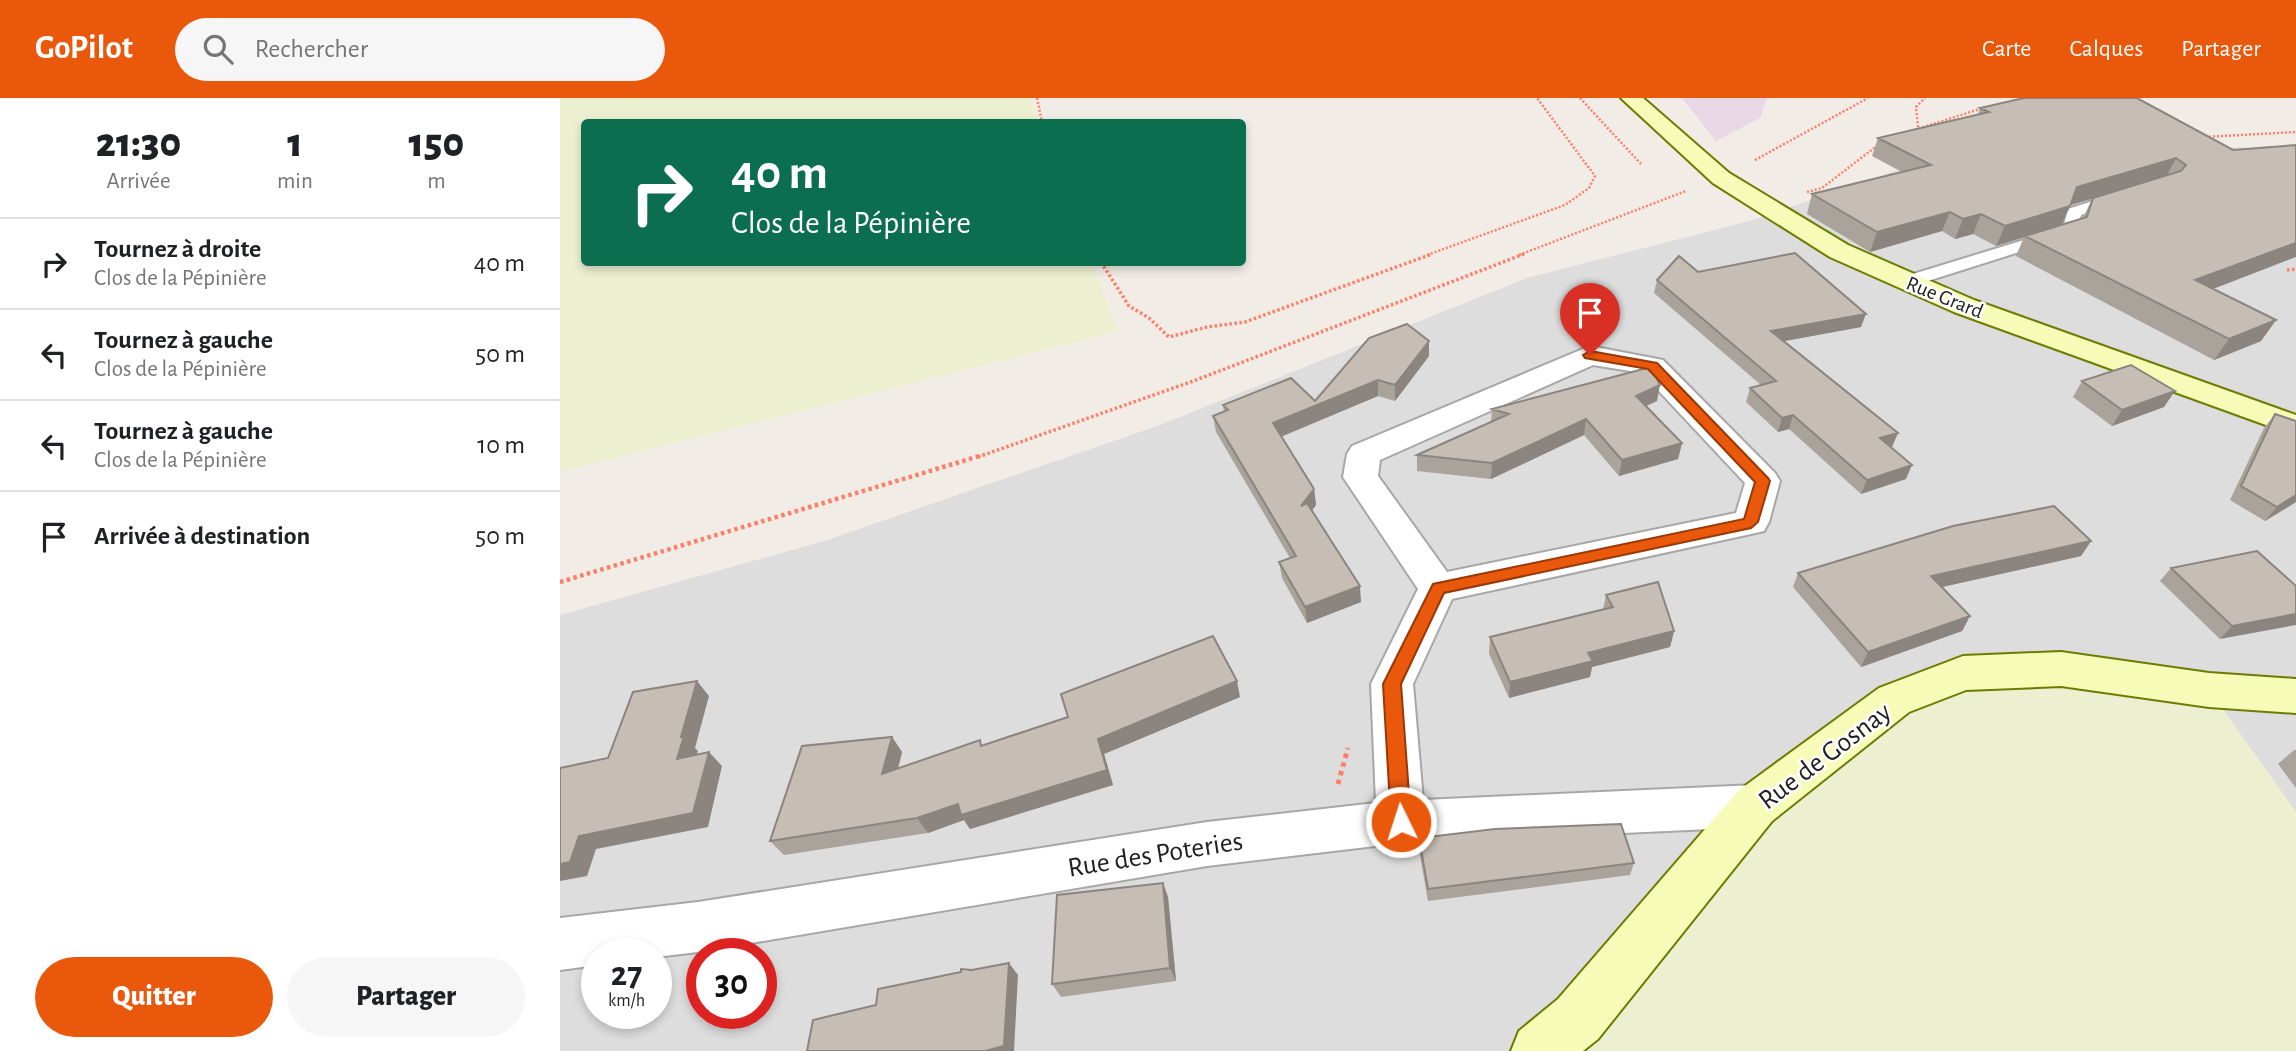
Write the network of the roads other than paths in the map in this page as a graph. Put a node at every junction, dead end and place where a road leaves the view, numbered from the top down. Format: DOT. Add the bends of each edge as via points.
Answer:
graph roads {
  1 [pos="1631,98"];
  2 [pos="2139,192"];
  3 [pos="1906,282"];
  4 [pos="2296,426"];
  5 [pos="1438,588"];
  6 [pos="2296,696"];
  7 [pos="1755,806"];
  8 [pos="1401,822"];
  9 [pos="560,944"];
  10 [pos="1539,1051"];
  1 -- 3 [label="street, Rue Grard" via="1721,178 1839,251"];
  2 -- 3 [label="lane" via="2074,212 2070,231"];
  3 -- 4 [label="street, Rue Grard"];
  5 -- 5 [label="street" via="1751,522 1763,481 1653,366 1590,355 1364,454 1360,477"];
  5 -- 8 [label="street" via="1392,684"];
  6 -- 7 [label="street, Rue de Gosnay" via="2209,690 2061,669 1963,673 1894,700"];
  7 -- 8 [label="street, Rue des Poteries"];
  7 -- 10 [label="street, Rue de Gosnay" via="1578,1019"];
  8 -- 9 [label="street, Rue des Poteries" via="1207,844 698,928"];
}
